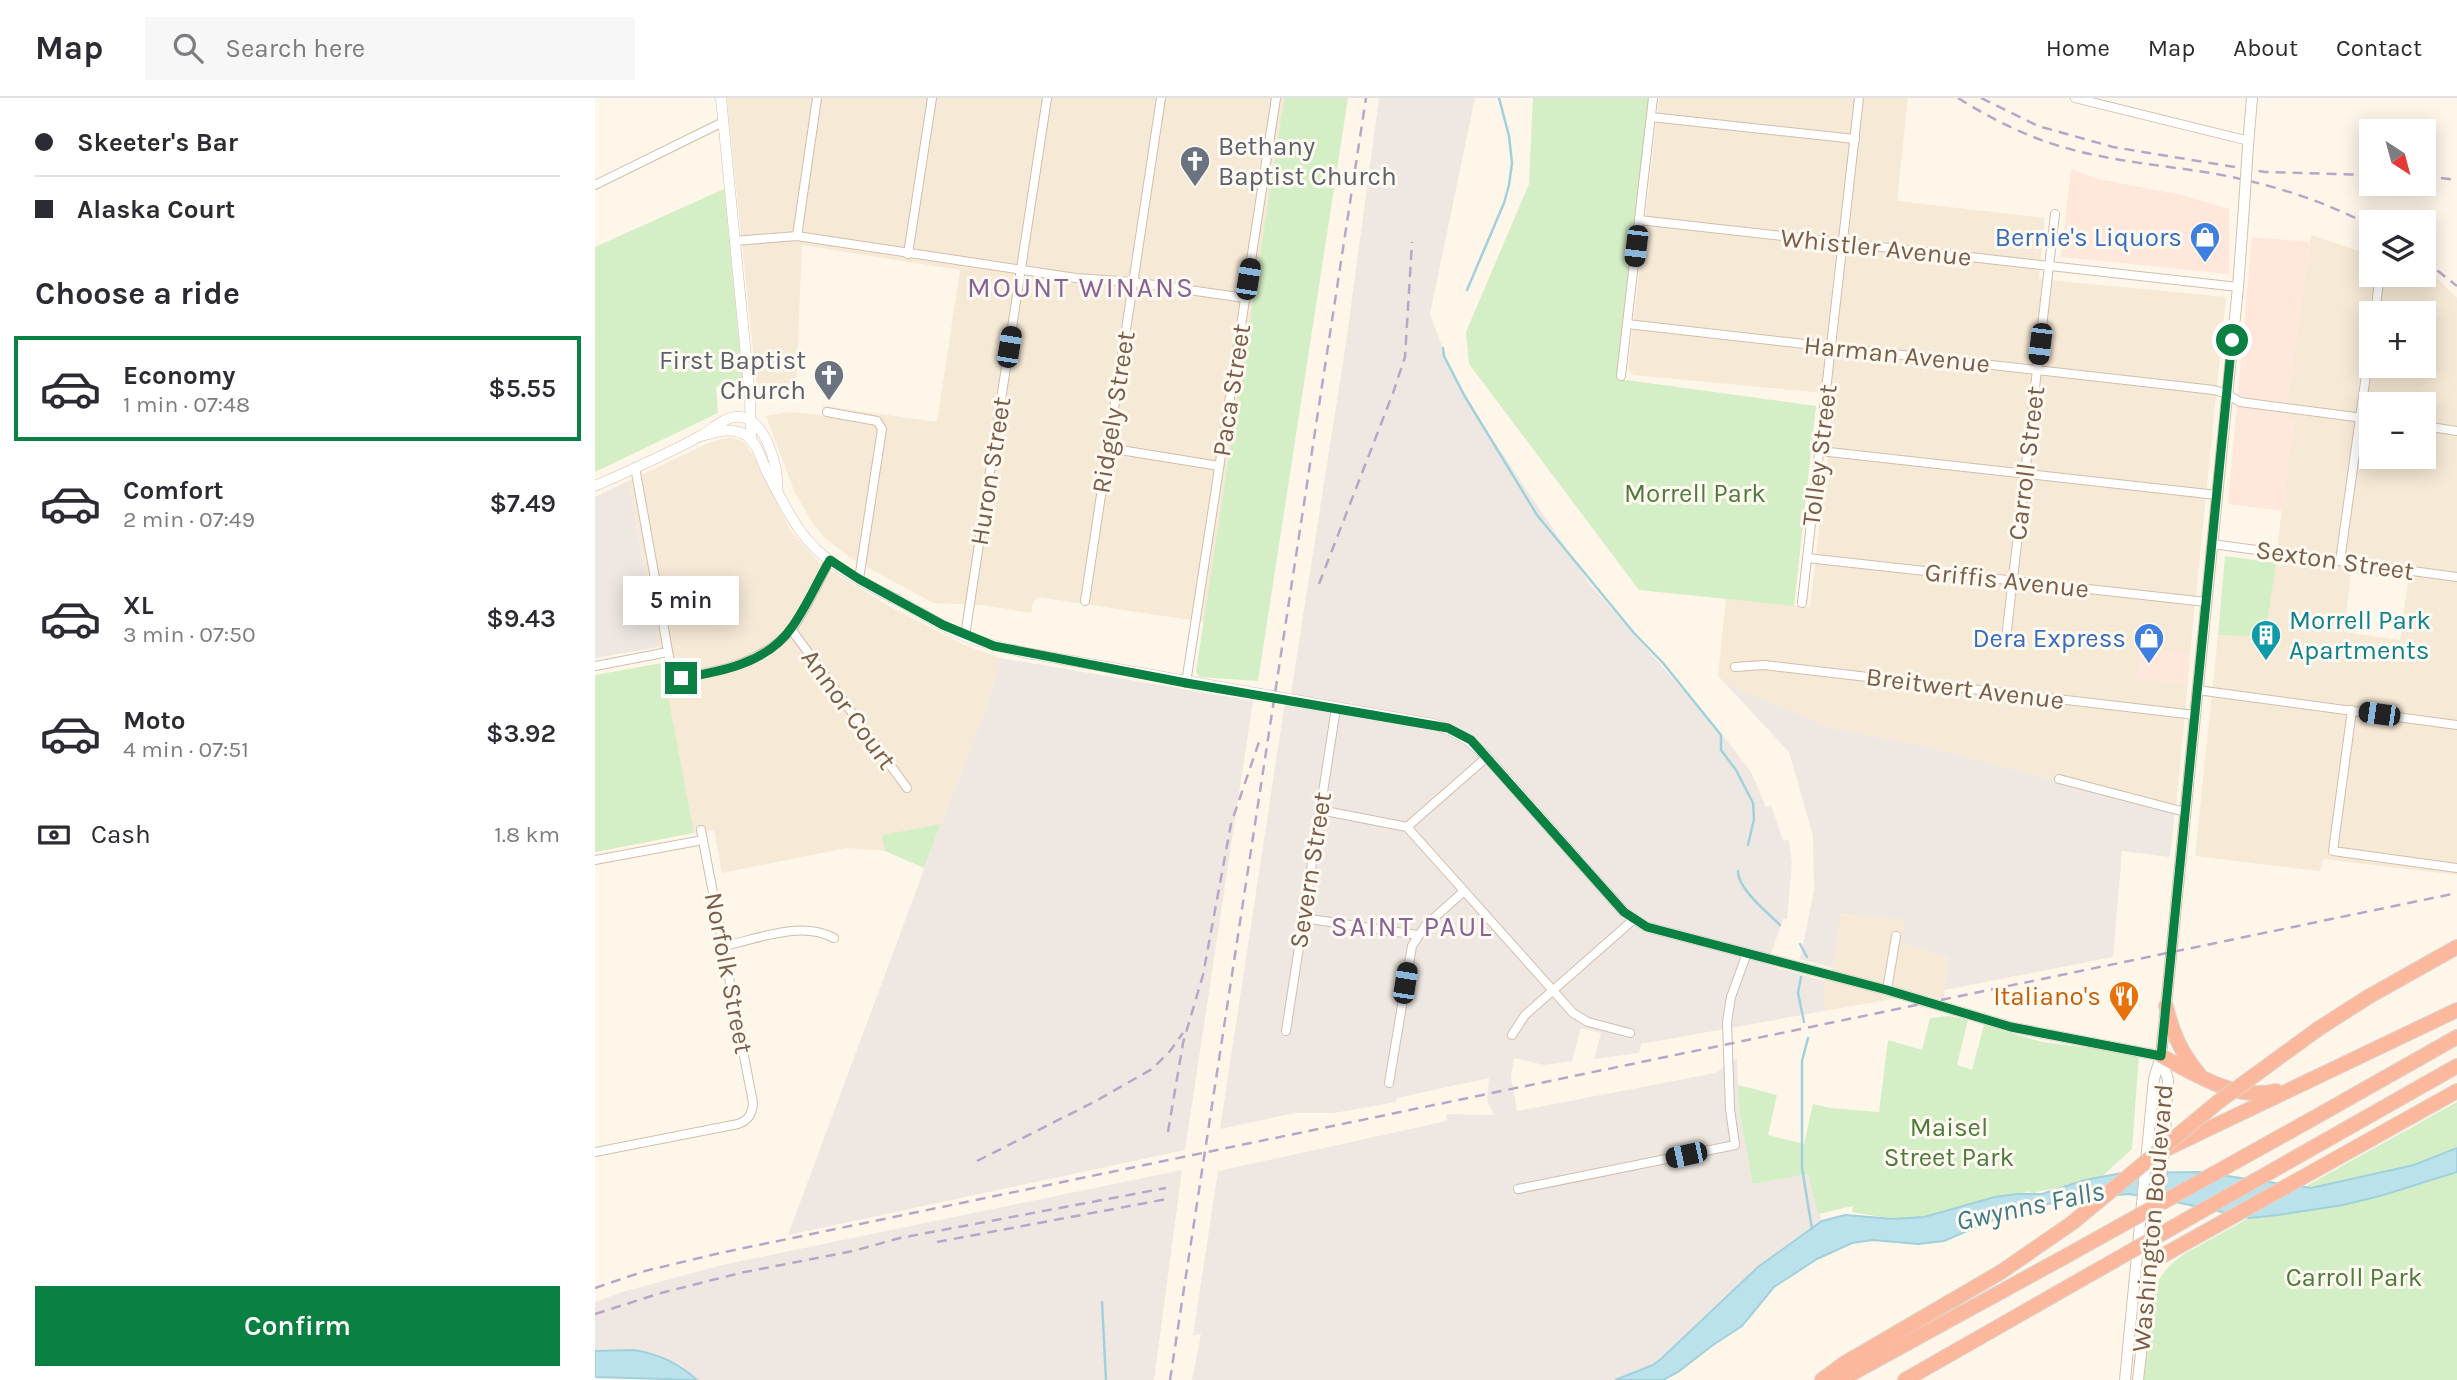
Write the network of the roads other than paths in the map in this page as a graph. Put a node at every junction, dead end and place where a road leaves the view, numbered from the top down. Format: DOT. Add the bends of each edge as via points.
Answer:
graph roads {
  1 [pos="721,98"];
  2 [pos="817,98"];
  3 [pos="932,98"];
  4 [pos="1047,98"];
  5 [pos="1161,98"];
  6 [pos="1276,98"];
  7 [pos="1653,98"];
  8 [pos="1859,98"];
  9 [pos="2075,98"];
  10 [pos="2252,98"];
  11 [pos="1651,117"];
  12 [pos="723,122"];
  13 [pos="1855,139"];
  14 [pos="2249,143"];
  15 [pos="595,185"];
  16 [pos="2055,214"];
  17 [pos="1639,220"];
  18 [pos="797,236"];
  19 [pos="734,241"];
  20 [pos="1843,243"];
  21 [pos="908,254"];
  22 [pos="2049,266"];
  23 [pos="1021,270"];
  24 [pos="1133,282"];
  25 [pos="2238,287"];
  26 [pos="1245,298"];
  27 [pos="1627,324"];
  28 [pos="1832,347"];
  29 [pos="2037,370"];
  30 [pos="1621,376"];
  31 [pos="2227,394"];
  32 [pos="827,412"];
  33 [pos="2359,418"];
  34 [pos="750,419"];
  35 [pos="2359,425"];
  36 [pos="2436,428"];
  37 [pos="2457,431"];
  38 [pos="701,436"];
  39 [pos="748,437"];
  40 [pos="1108,448"];
  41 [pos="1820,451"];
  42 [pos="1219,466"];
  43 [pos="635,467"];
  44 [pos="2025,474"];
  45 [pos="595,486"];
  46 [pos="777,488"];
  47 [pos="2217,495"];
  48 [pos="2212,544"];
  49 [pos="1807,558"];
  50 [pos="830,560"];
  51 [pos="2340,561"];
  52 [pos="2457,577"];
  53 [pos="859,579"];
  54 [pos="2013,581"];
  55 [pos="1085,601"];
  56 [pos="2206,602"];
  57 [pos="1802,604"];
  58 [pos="791,629"];
  59 [pos="2007,629"];
  60 [pos="965,636"];
  61 [pos="668,652"];
  62 [pos="595,666"];
  63 [pos="1735,667"];
  64 [pos="1186,683"];
  65 [pos="2197,690"];
  66 [pos="1336,708"];
  67 [pos="2352,710"];
  68 [pos="2195,715"];
  69 [pos="2457,724"];
  70 [pos="1487,757"];
  71 [pos="2059,779"];
  72 [pos="907,788"];
  73 [pos="1320,810"];
  74 [pos="2185,812"];
  75 [pos="1406,827"];
  76 [pos="701,830"];
  77 [pos="703,840"];
  78 [pos="595,860"];
  79 [pos="2457,869"];
  80 [pos="1463,892"];
  81 [pos="1303,918"];
  82 [pos="1633,919"];
  83 [pos="1417,935"];
  84 [pos="1896,936"];
  85 [pos="834,938"];
  86 [pos="724,946"];
  87 [pos="2457,947"];
  88 [pos="1747,953"];
  89 [pos="1551,990"];
  90 [pos="1887,990"];
  91 [pos="2165,1006"];
  92 [pos="2457,1010"];
  93 [pos="1286,1031"];
  94 [pos="1630,1033"];
  95 [pos="1512,1035"];
  96 [pos="2457,1037"];
  97 [pos="2161,1056"];
  98 [pos="2457,1066"];
  99 [pos="2202,1077"];
  100 [pos="1389,1083"];
  101 [pos="2298,1086"];
  102 [pos="2457,1091"];
  103 [pos="595,1152"];
  104 [pos="2163,1154"];
  105 [pos="2147,1161"];
  106 [pos="1518,1189"];
  107 [pos="2145,1259"];
  108 [pos="1822,1380"];
  109 [pos="1840,1380"];
  110 [pos="1905,1380"];
  111 [pos="2125,1380"];
  112 [pos="2138,1380"];
  1 -- 12 [label="street"];
  2 -- 18 [label="street"];
  3 -- 21 [label="street"];
  4 -- 23 [label="street, Huron Street"];
  5 -- 24 [label="street, Ridgely Street"];
  6 -- 26 [label="street, Paca Street"];
  7 -- 11 [label="street"];
  8 -- 13 [label="street, Tolley Street"];
  9 -- 14 [label="street"];
  10 -- 14 [label="main road, Washington Boulevard"];
  11 -- 13 [label="street"];
  11 -- 17 [label="street"];
  12 -- 15 [label="street"];
  12 -- 19 [label="street"];
  13 -- 20 [label="street, Tolley Street"];
  14 -- 25 [label="main road, Washington Boulevard, bridge"];
  16 -- 22 [label="street, Carroll Street"];
  17 -- 20 [label="street, Whistler Avenue"];
  17 -- 27 [label="street"];
  18 -- 19 [label="street"];
  18 -- 21 [label="street"];
  19 -- 34 [label="street"];
  20 -- 22 [label="street, Whistler Avenue"];
  20 -- 28 [label="street, Tolley Street"];
  21 -- 23 [label="street"];
  22 -- 25 [label="street, Whistler Avenue"];
  22 -- 29 [label="street, Carroll Street"];
  23 -- 24 [label="street"];
  23 -- 60 [label="street, Huron Street"];
  24 -- 26 [label="street"];
  24 -- 40 [label="street, Ridgely Street"];
  25 -- 31 [label="main road, Washington Boulevard"];
  26 -- 42 [label="street, Paca Street"];
  27 -- 28 [label="street, Harman Avenue"];
  27 -- 30 [label="street"];
  28 -- 29 [label="street, Harman Avenue"];
  28 -- 41 [label="street, Tolley Street"];
  29 -- 31 [label="street, Harman Avenue"];
  29 -- 44 [label="street, Carroll Street"];
  31 -- 33 [label="street, Harman Avenue" via="2240,402"];
  31 -- 47 [label="main road, Washington Boulevard"];
  32 -- 53 [label="street" via="880,424"];
  34 -- 38 [label="street" via="730,418"];
  34 -- 39 [label="street"];
  34 -- 46 [label="street" via="764,436 778,474"];
  35 -- 51 [label="street"];
  36 -- 37 [label="street"];
  38 -- 39 [label="street" via="729,430"];
  38 -- 43 [label="street"];
  39 -- 46 [label="street"];
  40 -- 42 [label="street"];
  40 -- 55 [label="street, Ridgely Street"];
  41 -- 44 [label="street"];
  41 -- 49 [label="street, Tolley Street"];
  42 -- 64 [label="street, Paca Street"];
  43 -- 45 [label="street"];
  43 -- 61 [label="street"];
  44 -- 47 [label="street"];
  44 -- 54 [label="street, Carroll Street"];
  46 -- 50 [label="street" via="800,531"];
  47 -- 48 [label="main road, Washington Boulevard"];
  48 -- 51 [label="street, Sexton Street"];
  48 -- 56 [label="main road, Washington Boulevard"];
  49 -- 54 [label="street, Griffis Avenue"];
  49 -- 57 [label="street, Tolley Street"];
  50 -- 53 [label="street"];
  50 -- 58 [label="street"];
  51 -- 52 [label="street, Sexton Street"];
  53 -- 60 [label="street"];
  54 -- 56 [label="street, Griffis Avenue"];
  54 -- 59 [label="street, Carroll Street"];
  56 -- 65 [label="main road, Washington Boulevard"];
  58 -- 61 [label="street" via="742,664 712,673 673,680"];
  58 -- 72 [label="street, Annor Court"];
  60 -- 64 [label="street" via="1027,653"];
  61 -- 62 [label="street"];
  63 -- 68 [label="street, Breitwert Avenue" via="1764,665"];
  64 -- 66 [label="street"];
  65 -- 67 [label="street"];
  65 -- 68 [label="main road, Washington Boulevard"];
  66 -- 70 [label="street" via="1448,728 1471,740"];
  66 -- 73 [label="street, Severn Street"];
  67 -- 69 [label="street"];
  67 -- 79 [label="street" via="2333,851"];
  68 -- 74 [label="main road, Washington Boulevard"];
  70 -- 75 [label="street"];
  70 -- 82 [label="street"];
  71 -- 74 [label="street"];
  73 -- 75 [label="street"];
  73 -- 81 [label="street, Severn Street"];
  74 -- 91 [label="main road, Washington Boulevard"];
  75 -- 80 [label="street"];
  76 -- 77 [label="street, Norfolk Street"];
  77 -- 78 [label="street"];
  77 -- 86 [label="street, Norfolk Street"];
  80 -- 83 [label="street"];
  80 -- 89 [label="street"];
  81 -- 83 [label="street"];
  81 -- 93 [label="street, Severn Street"];
  82 -- 88 [label="street" via="1647,927"];
  82 -- 89 [label="street"];
  83 -- 100 [label="street" via="1409,958"];
  84 -- 90 [label="street"];
  85 -- 86 [label="street" via="798,930"];
  86 -- 103 [label="street, Norfolk Street" via="753,1103 750,1116 738,1124"];
  87 -- 108 [label="highway, bridge" via="2282,1053 2072,1223 2001,1272"];
  88 -- 90 [label="street"];
  88 -- 106 [label="street" via="1727,1022 1735,1145"];
  89 -- 94 [label="street" via="1579,1018"];
  89 -- 95 [label="street"];
  90 -- 97 [label="street" via="2011,1027"];
  91 -- 97 [label="main road, Washington Boulevard"];
  91 -- 99 [label="highway" via="2180,1048"];
  92 -- 101 [label="highway"];
  96 -- 109 [label="highway, bridge"];
  97 -- 99 [label="highway"];
  97 -- 104 [label="main road, Washington Boulevard" via="2168,1080"];
  97 -- 105 [label="main road, Washington Boulevard" via="2154,1079"];
  98 -- 110 [label="highway, bridge"];
  99 -- 101 [label="highway" via="2231,1090 2253,1093"];
  101 -- 104 [label="highway"];
  102 -- 107 [label="highway" via="2162,1256"];
  104 -- 105 [label="highway"];
  104 -- 107 [label="main road, Washington Boulevard" via="2158,1214"];
  105 -- 107 [label="main road, Washington Boulevard" via="2141,1217"];
  107 -- 111 [label="main road, Washington Boulevard"];
  107 -- 112 [label="main road, Washington Boulevard"];
}
